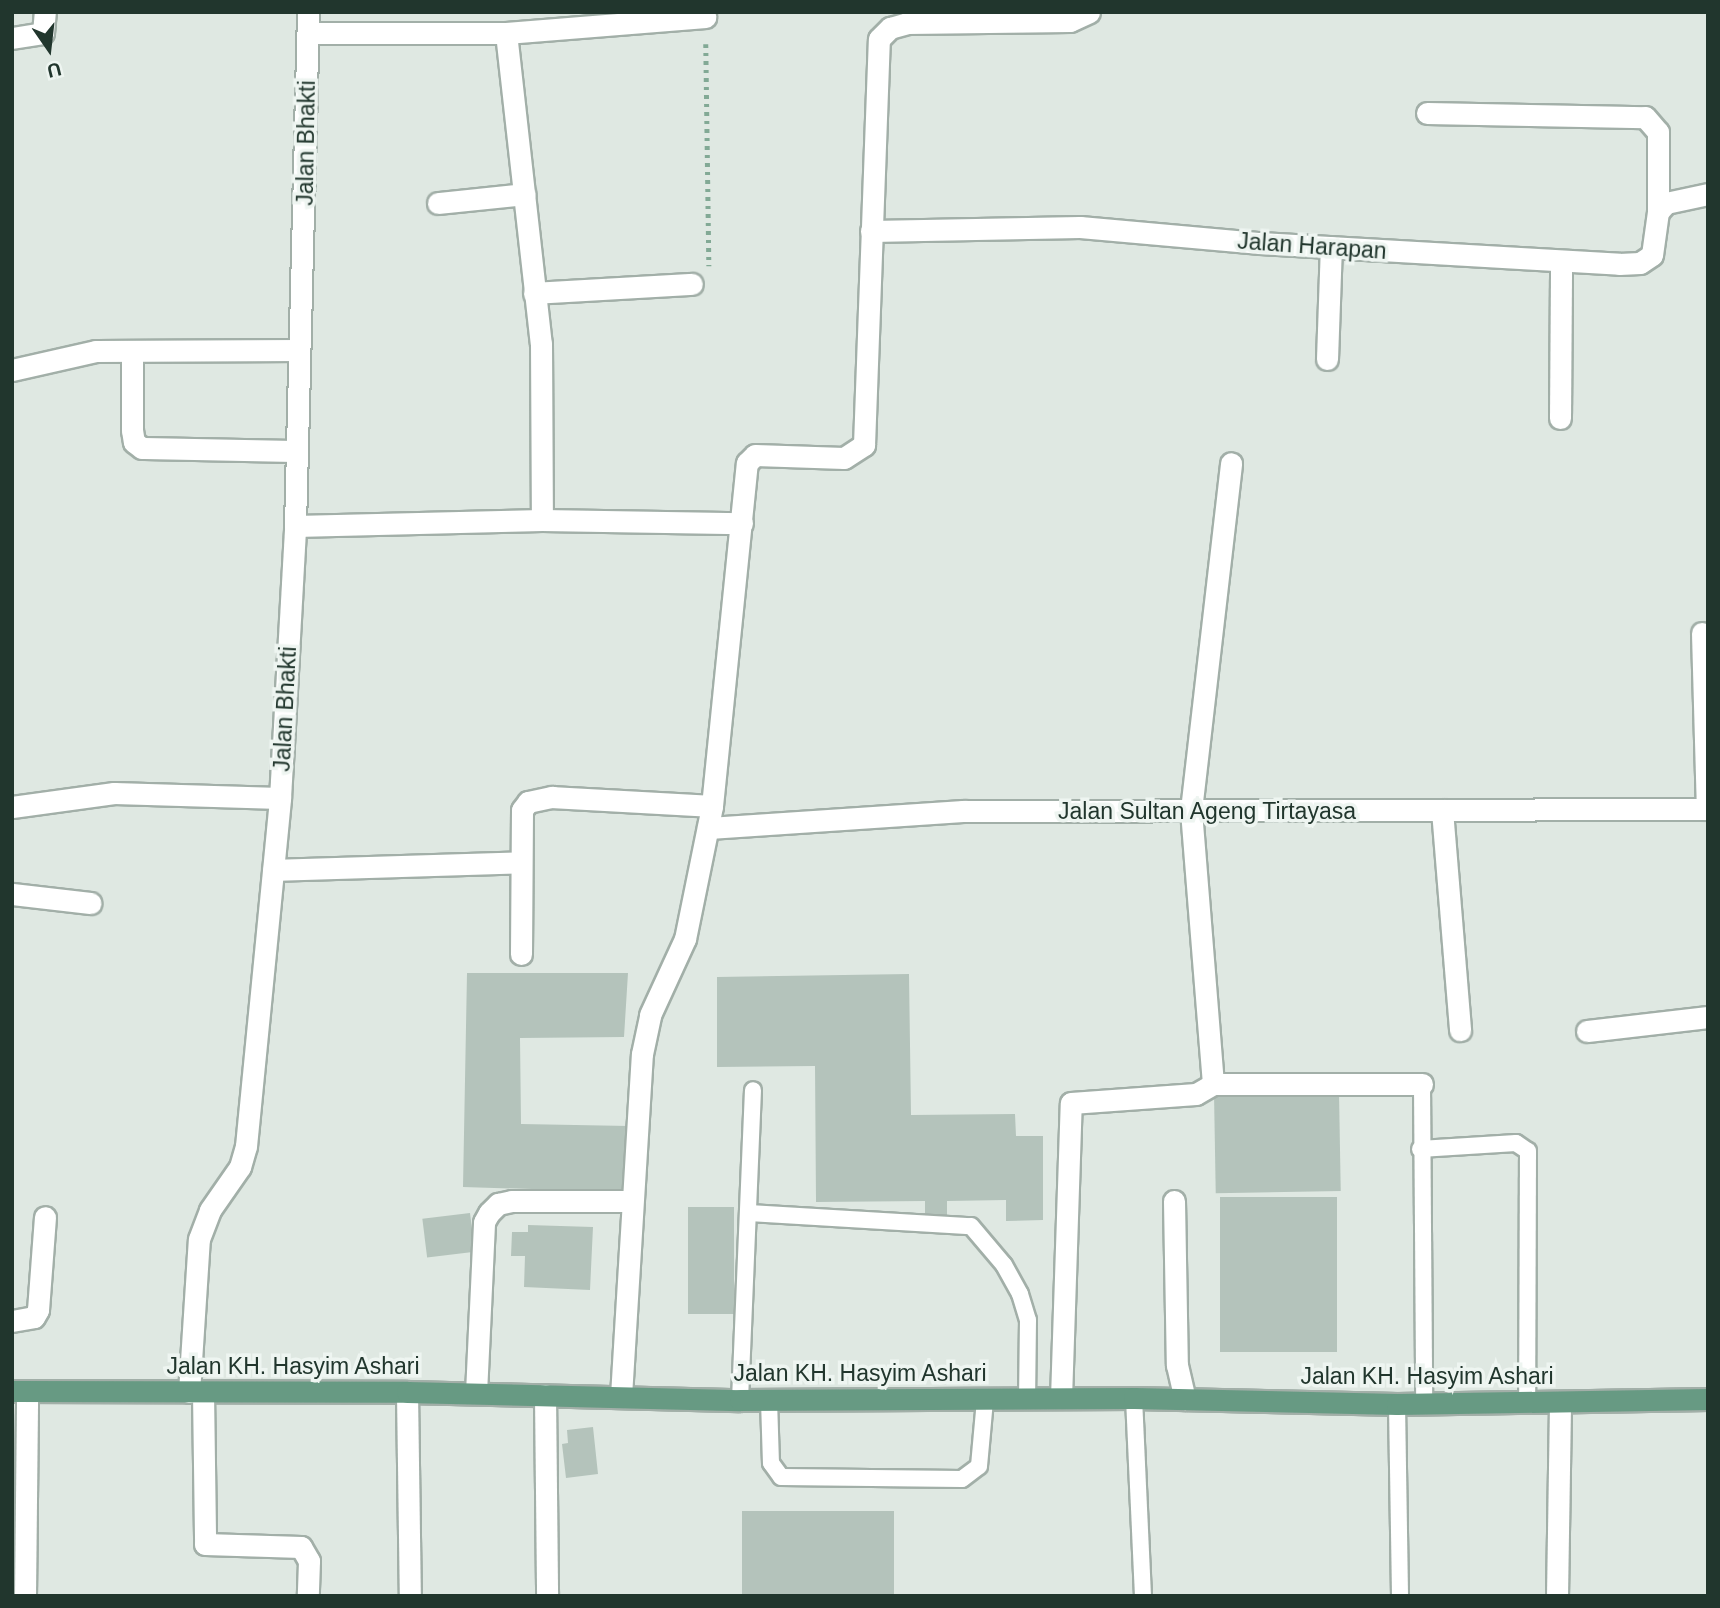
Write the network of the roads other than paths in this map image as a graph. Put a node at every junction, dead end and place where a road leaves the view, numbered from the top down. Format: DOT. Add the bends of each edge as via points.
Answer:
graph roads {
  1 [pos="45,12"];
  2 [pos="1089,12"];
  3 [pos="705,17"];
  4 [pos="308,23"];
  5 [pos="506,33"];
  6 [pos="12,38"];
  7 [pos="1427,113"];
  8 [pos="525,194"];
  9 [pos="1708,194"];
  10 [pos="438,203"];
  11 [pos="1658,212"];
  12 [pos="871,231"];
  13 [pos="1331,247"];
  14 [pos="1561,262"];
  15 [pos="691,284"];
  16 [pos="534,293"];
  17 [pos="299,349"];
  18 [pos="132,352"];
  19 [pos="1327,359"];
  20 [pos="12,370"];
  21 [pos="1560,418"];
  22 [pos="296,451"];
  23 [pos="1231,463"];
  24 [pos="542,520"];
  25 [pos="742,523"];
  26 [pos="295,526"];
  27 [pos="1702,634"];
  28 [pos="280,798"];
  29 [pos="712,806"];
  30 [pos="12,807"];
  31 [pos="1707,809"];
  32 [pos="1191,810"];
  33 [pos="1442,810"];
  34 [pos="708,828"];
  35 [pos="521,862"];
  36 [pos="273,870"];
  37 [pos="12,894"];
  38 [pos="90,903"];
  39 [pos="521,954"];
  40 [pos="1708,1017"];
  41 [pos="1460,1030"];
  42 [pos="1587,1031"];
  43 [pos="1213,1084"];
  44 [pos="1422,1084"];
  45 [pos="753,1090"];
  46 [pos="1420,1149"];
  47 [pos="632,1201"];
  48 [pos="1174,1201"];
  49 [pos="749,1213"];
  50 [pos="45,1217"];
  51 [pos="12,1321"];
  52 [pos="19,1391"];
  53 [pos="196,1392"];
  54 [pos="407,1392"];
  55 [pos="476,1394"];
  56 [pos="545,1395"];
  57 [pos="621,1396"];
  58 [pos="1027,1397"];
  59 [pos="1061,1398"];
  60 [pos="1134,1398"];
  61 [pos="1185,1399"];
  62 [pos="1708,1399"];
  63 [pos="740,1400"];
  64 [pos="769,1400"];
  65 [pos="985,1400"];
  66 [pos="1527,1402"];
  67 [pos="1397,1404"];
  68 [pos="1424,1404"];
  69 [pos="1560,1404"];
  70 [pos="25,1596"];
  71 [pos="307,1596"];
  72 [pos="410,1596"];
  73 [pos="547,1596"];
  74 [pos="1143,1596"];
  75 [pos="1400,1596"];
  76 [pos="1557,1596"];
  1 -- 6 [label="street" via="43,33"];
  2 -- 12 [label="street" via="1070,21 907,23 890,28 879,39"];
  3 -- 5 [label="street"];
  4 -- 5 [label="street"];
  4 -- 17 [label="street, Jalan Bhakti"];
  5 -- 8 [label="street"];
  7 -- 11 [label="street" via="1645,117 1658,132"];
  8 -- 10 [label="street"];
  8 -- 16 [label="street"];
  9 -- 11 [label="street" via="1667,203"];
  11 -- 14 [label="street, Jalan Harapan" via="1652,255 1640,262"];
  12 -- 13 [label="street, Jalan Harapan" via="1080,227"];
  12 -- 25 [label="street" via="863,445 844,458 749,458"];
  13 -- 14 [label="street, Jalan Harapan"];
  13 -- 19 [label="street"];
  14 -- 21 [label="street"];
  15 -- 16 [label="street"];
  16 -- 24 [label="street" via="544,408"];
  17 -- 18 [label="street"];
  17 -- 22 [label="street, Jalan Bhakti"];
  18 -- 20 [label="street" via="71,355"];
  18 -- 22 [label="street" via="132,430 134,442 142,448"];
  22 -- 26 [label="street, Jalan Bhakti"];
  23 -- 32 [label="street"];
  24 -- 25 [label="street"];
  24 -- 26 [label="street"];
  25 -- 29 [label="street"];
  26 -- 28 [label="street, Jalan Bhakti"];
  27 -- 31 [label="street"];
  28 -- 30 [label="street" via="114,793"];
  28 -- 36 [label="street, Jalan Bhakti"];
  29 -- 34 [label="street"];
  29 -- 35 [label="street" via="541,798 522,810"];
  31 -- 33 [label="street, Jalan Sultan Ageng Tirtayasa"];
  32 -- 33 [label="street, Jalan Sultan Ageng Tirtayasa"];
  32 -- 34 [label="street, Jalan Sultan Ageng Tirtayasa" via="963,811"];
  32 -- 43 [label="street"];
  33 -- 41 [label="street"];
  34 -- 47 [label="street" via="685,939 650,1015 642,1054"];
  35 -- 36 [label="street"];
  35 -- 39 [label="street"];
  36 -- 53 [label="street, Jalan Bhakti" via="246,1146 240,1167 210,1210 199,1239"];
  37 -- 38 [label="street"];
  40 -- 42 [label="street"];
  43 -- 44 [label="street"];
  43 -- 59 [label="street" via="1196,1094 1075,1100 1068,1109"];
  44 -- 46 [label="lane"];
  45 -- 49 [label="lane"];
  46 -- 66 [label="lane" via="1516,1143 1528,1151"];
  46 -- 68 [label="lane"];
  47 -- 55 [label="street" via="512,1201 498,1204 489,1213 484,1222"];
  47 -- 57 [label="street"];
  48 -- 61 [label="street" via="1177,1365"];
  49 -- 58 [label="lane" via="971,1226 1004,1265 1020,1294 1028,1320"];
  49 -- 63 [label="lane"];
  50 -- 51 [label="street" via="38,1310 34,1317"];
  52 -- 53 [label="main road, Jalan KH. Hasyim Ashari"];
  52 -- 70 [label="street"];
  53 -- 54 [label="main road, Jalan KH. Hasyim Ashari"];
  53 -- 71 [label="street, Jalan Bhakti" via="205,1544 302,1547 309,1561"];
  54 -- 55 [label="main road, Jalan KH. Hasyim Ashari"];
  54 -- 72 [label="street"];
  55 -- 56 [label="main road, Jalan KH. Hasyim Ashari"];
  56 -- 57 [label="main road, Jalan KH. Hasyim Ashari"];
  56 -- 73 [label="street"];
  57 -- 63 [label="main road, Jalan KH. Hasyim Ashari"];
  58 -- 59 [label="main road, Jalan KH. Hasyim Ashari"];
  58 -- 65 [label="main road, Jalan KH. Hasyim Ashari"];
  59 -- 60 [label="main road, Jalan KH. Hasyim Ashari"];
  60 -- 61 [label="main road, Jalan KH. Hasyim Ashari"];
  60 -- 74 [label="lane"];
  61 -- 67 [label="main road, Jalan KH. Hasyim Ashari"];
  62 -- 69 [label="main road, Jalan KH. Hasyim Ashari"];
  63 -- 64 [label="main road, Jalan KH. Hasyim Ashari"];
  64 -- 65 [label="main road, Jalan KH. Hasyim Ashari"];
  64 -- 65 [label="lane" via="771,1463 781,1477 962,1479 979,1466"];
  66 -- 68 [label="main road, Jalan KH. Hasyim Ashari"];
  66 -- 69 [label="main road, Jalan KH. Hasyim Ashari"];
  67 -- 68 [label="main road, Jalan KH. Hasyim Ashari"];
  67 -- 75 [label="lane"];
  69 -- 76 [label="street"];
}
